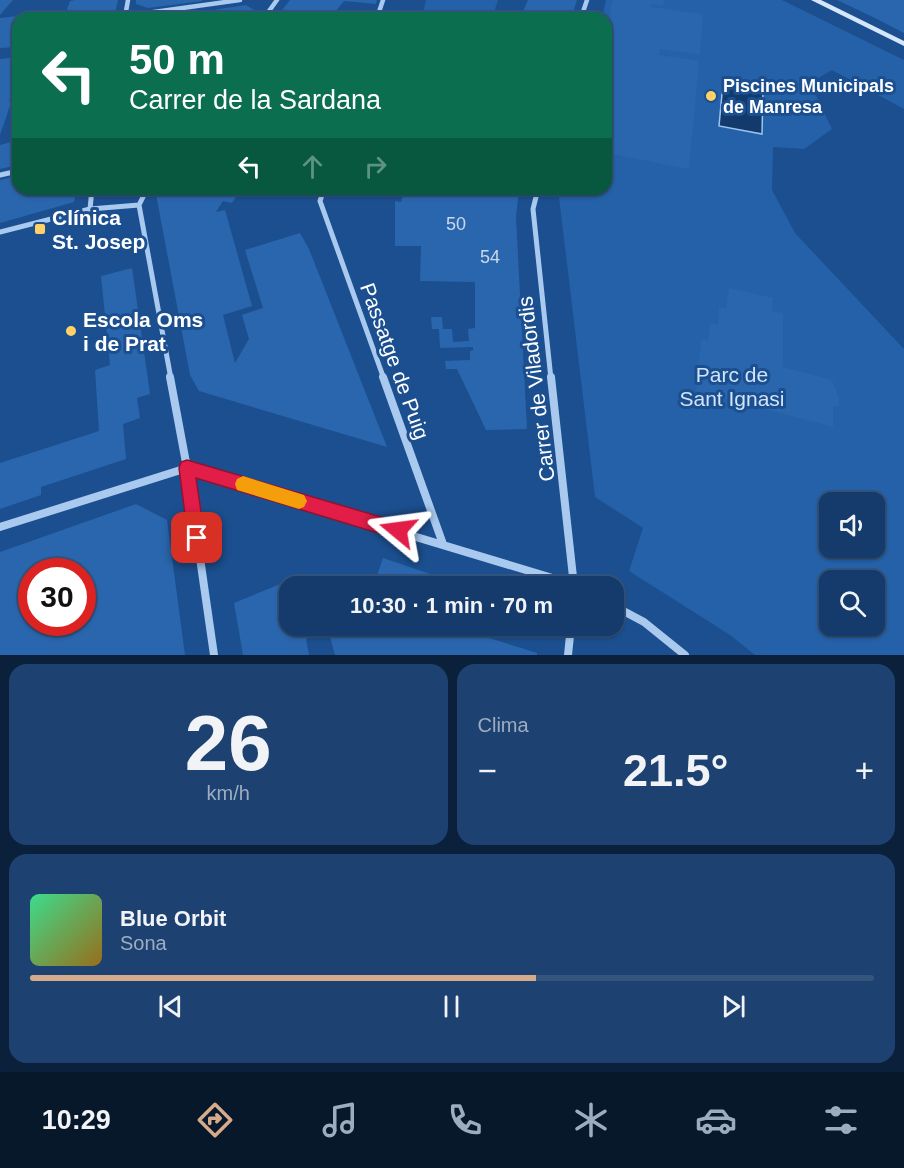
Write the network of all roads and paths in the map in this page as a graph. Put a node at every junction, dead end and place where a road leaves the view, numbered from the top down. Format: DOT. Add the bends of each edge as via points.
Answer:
graph roads {
  1 [pos="240,0"];
  2 [pos="815,0"];
  3 [pos="159,12"];
  4 [pos="904,44"];
  5 [pos="91,195"];
  6 [pos="144,195"];
  7 [pos="322,195"];
  8 [pos="536,195"];
  9 [pos="139,205"];
  10 [pos="90,209"];
  11 [pos="0,232"];
  12 [pos="187,468"];
  13 [pos="0,527"];
  14 [pos="443,543"];
  15 [pos="545,576"];
  16 [pos="575,576"];
  17 [pos="624,611"];
  18 [pos="570,636"];
  19 [pos="214,655"];
  20 [pos="568,655"];
  21 [pos="685,655"];
  1 -- 3 [label="street"];
  2 -- 4 [label="street"];
  5 -- 10 [label="street"];
  6 -- 9 [label="street"];
  7 -- 14 [label="street, Passatge de Puig" via="320,201"];
  8 -- 16 [label="street, Carrer de Viladordis" via="533,209"];
  9 -- 10 [label="street"];
  9 -- 12 [label="street"];
  10 -- 11 [label="street"];
  12 -- 13 [label="street"];
  12 -- 14 [label="street"];
  12 -- 19 [label="street"];
  14 -- 15 [label="street"];
  17 -- 21 [label="street"];
  18 -- 20 [label="street"];
}
